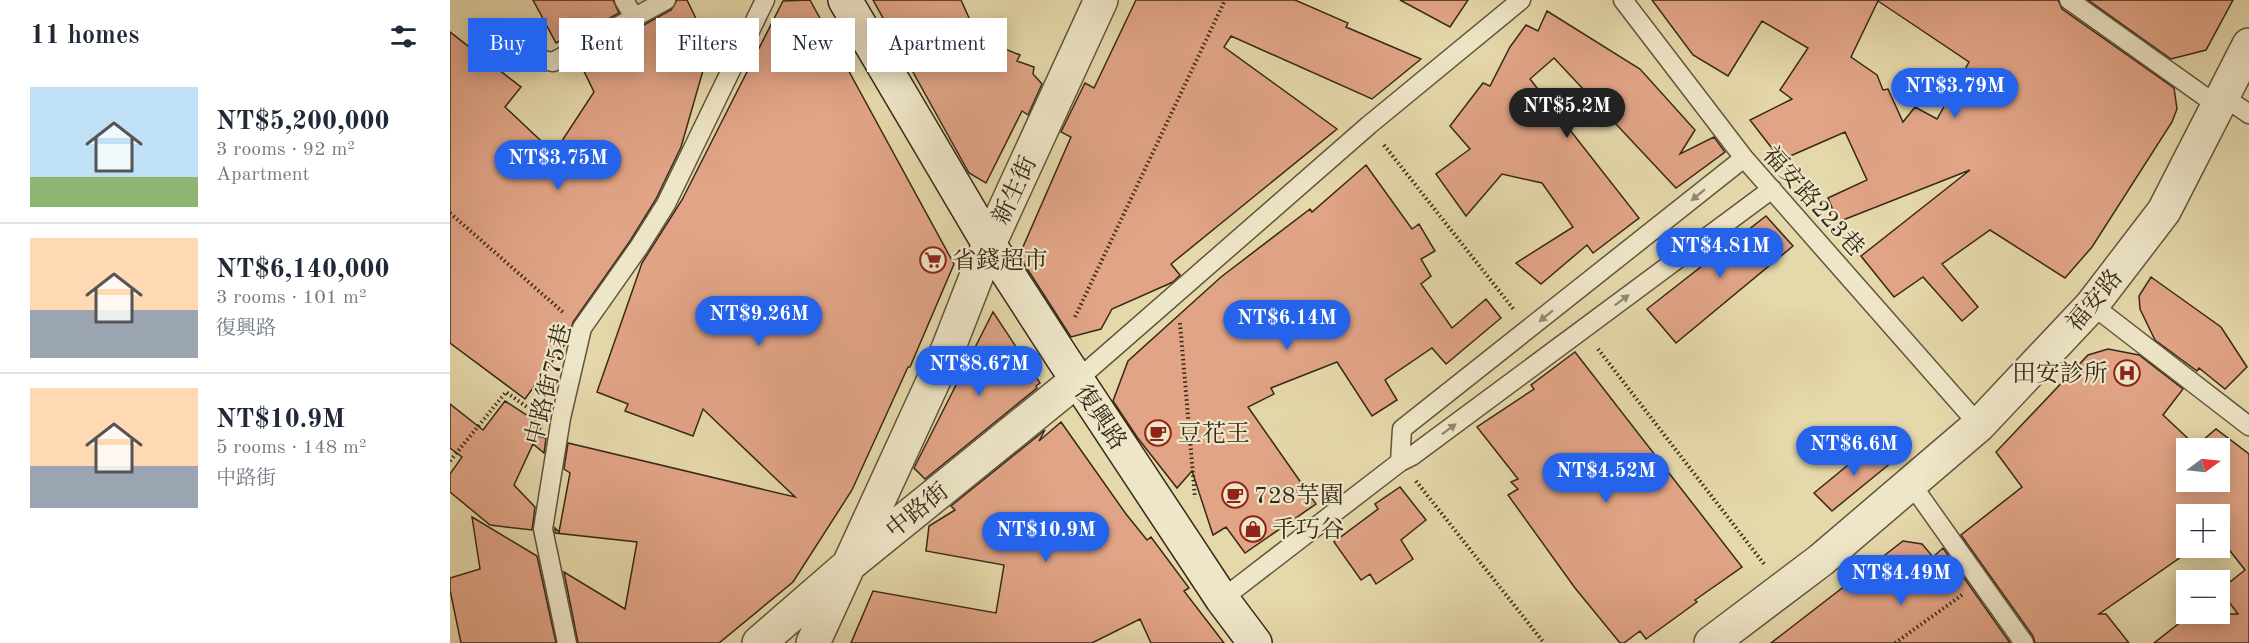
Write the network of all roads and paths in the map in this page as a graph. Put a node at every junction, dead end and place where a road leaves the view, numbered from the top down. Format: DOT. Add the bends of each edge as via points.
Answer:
graph roads {
  1 [pos="624,0"];
  2 [pos="666,0"];
  3 [pos="765,0"];
  4 [pos="845,0"];
  5 [pos="1101,0"];
  6 [pos="1225,0"];
  7 [pos="1521,0"];
  8 [pos="1623,0"];
  9 [pos="2069,0"];
  10 [pos="634,17"];
  11 [pos="2249,45"];
  12 [pos="547,61"];
  13 [pos="2230,105"];
  14 [pos="1369,125"];
  15 [pos="1744,158"];
  16 [pos="1772,189"];
  17 [pos="450,213"];
  18 [pos="990,244"];
  19 [pos="1177,292"];
  20 [pos="2092,305"];
  21 [pos="582,328"];
  22 [pos="1530,329"];
  23 [pos="1583,329"];
  24 [pos="1069,369"];
  25 [pos="561,418"];
  26 [pos="1979,425"];
  27 [pos="2249,426"];
  28 [pos="450,461"];
  29 [pos="1400,462"];
  30 [pos="1912,485"];
  31 [pos="1195,505"];
  32 [pos="850,564"];
  33 [pos="1979,582"];
  34 [pos="1783,590"];
  35 [pos="1222,598"];
  36 [pos="567,643"];
  37 [pos="759,643"];
  38 [pos="813,643"];
  39 [pos="1255,643"];
  40 [pos="1544,643"];
  41 [pos="1711,643"];
  42 [pos="1895,643"];
  43 [pos="2024,643"];
  1 -- 10 [label="lane"];
  2 -- 10 [label="lane"];
  3 -- 21 [label="lane, 中路街75巷" via="666,204"];
  4 -- 18 [label="street, 復興路"];
  5 -- 18 [label="street, 新生街"];
  6 -- 24 [label="path" via="1065,338"];
  7 -- 14 [label="lane"];
  8 -- 15 [label="lane, 福安路223巷"];
  9 -- 13 [label="lane"];
  10 -- 12 [label="lane" via="553,62"];
  11 -- 13 [label="street, 福安路"];
  13 -- 20 [label="street, 福安路" via="2164,211"];
  14 -- 19 [label="lane"];
  14 -- 22 [label="path"];
  15 -- 16 [label="lane, 福安路223巷"];
  15 -- 22 [label="lane, one-way"];
  23 -- 16 [label="lane, one-way"];
  16 -- 26 [label="lane, 福安路223巷"];
  17 -- 21 [label="path"];
  18 -- 24 [label="street, 復興路"];
  18 -- 32 [label="street, 新生街" via="948,349"];
  19 -- 24 [label="lane"];
  19 -- 31 [label="path"];
  20 -- 26 [label="street, 福安路"];
  20 -- 27 [label="lane"];
  21 -- 25 [label="lane, 中路街75巷"];
  22 -- 29 [label="lane" via="1402,429"];
  29 -- 23 [label="lane, one-way"];
  23 -- 34 [label="path"];
  24 -- 32 [label="street, 中路街"];
  24 -- 35 [label="street, 復興路"];
  25 -- 28 [label="path" via="547,421 506,392"];
  25 -- 36 [label="lane, 中路街75巷" via="543,529"];
  26 -- 30 [label="street, 福安路"];
  29 -- 35 [label="lane"];
  29 -- 40 [label="path"];
  30 -- 33 [label="lane"];
  30 -- 34 [label="street, 福安路"];
  32 -- 37 [label="street, 中路街"];
  32 -- 38 [label="street, 新生街"];
  33 -- 42 [label="path"];
  33 -- 43 [label="lane"];
  34 -- 41 [label="street, 福安路"];
  35 -- 39 [label="street, 復興路"];
}
